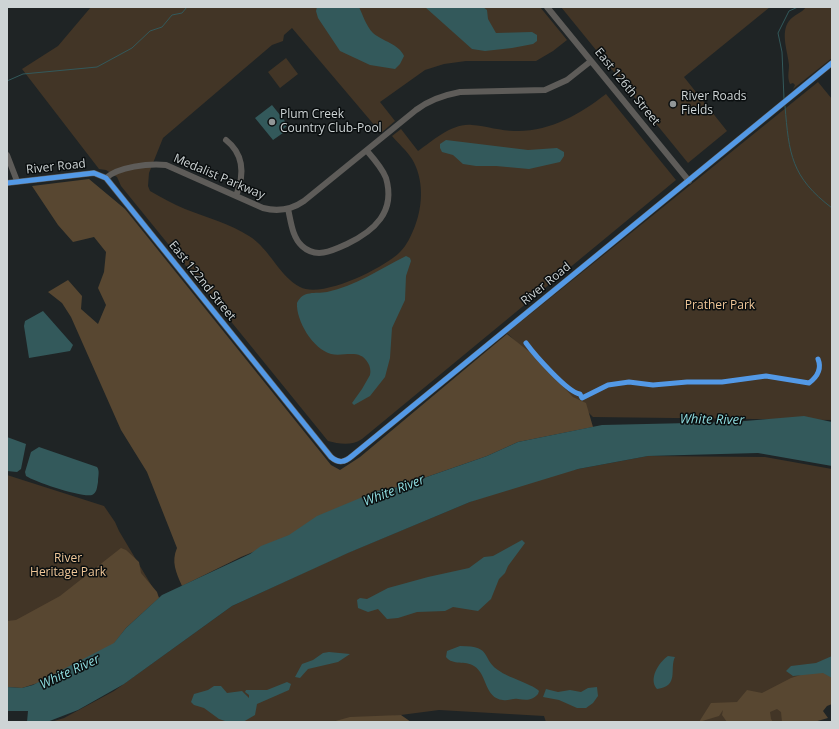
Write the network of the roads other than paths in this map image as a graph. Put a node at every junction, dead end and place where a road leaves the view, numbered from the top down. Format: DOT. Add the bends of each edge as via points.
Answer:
graph roads {
  1 [pos="547,7"];
  2 [pos="591,61"];
  3 [pos="832,63"];
  4 [pos="226,140"];
  5 [pos="367,151"];
  6 [pos="7,155"];
  7 [pos="106,178"];
  8 [pos="689,180"];
  9 [pos="17,181"];
  10 [pos="7,183"];
  11 [pos="236,196"];
  12 [pos="288,209"];
  13 [pos="283,397"];
  1 -- 2 [label="street, East 126th Street"];
  2 -- 5 [label="street, Medalist Parkway" via="567,80 545,90 460,92 440,97 419,107"];
  2 -- 8 [label="street, East 126th Street"];
  3 -- 8 [label="street, River Road"];
  4 -- 11 [label="street" via="237,150 240,160 241,180"];
  5 -- 12 [label="street, Medalist Parkway" via="304,202"];
  5 -- 12 [label="street" via="384,175 388,192 382,218 369,232 330,252 316,253 304,248 296,239"];
  6 -- 9 [label="street"];
  7 -- 9 [label="street, River Road" via="94,173"];
  7 -- 11 [label="street, Medalist Parkway" via="117,170 161,165 176,169"];
  7 -- 13 [label="street, East 122nd Street"];
  8 -- 13 [label="street, River Road" via="346,460 339,462 332,459"];
  9 -- 10 [label="street, River Road"];
  11 -- 12 [label="street, Medalist Parkway" via="263,208"];
}
